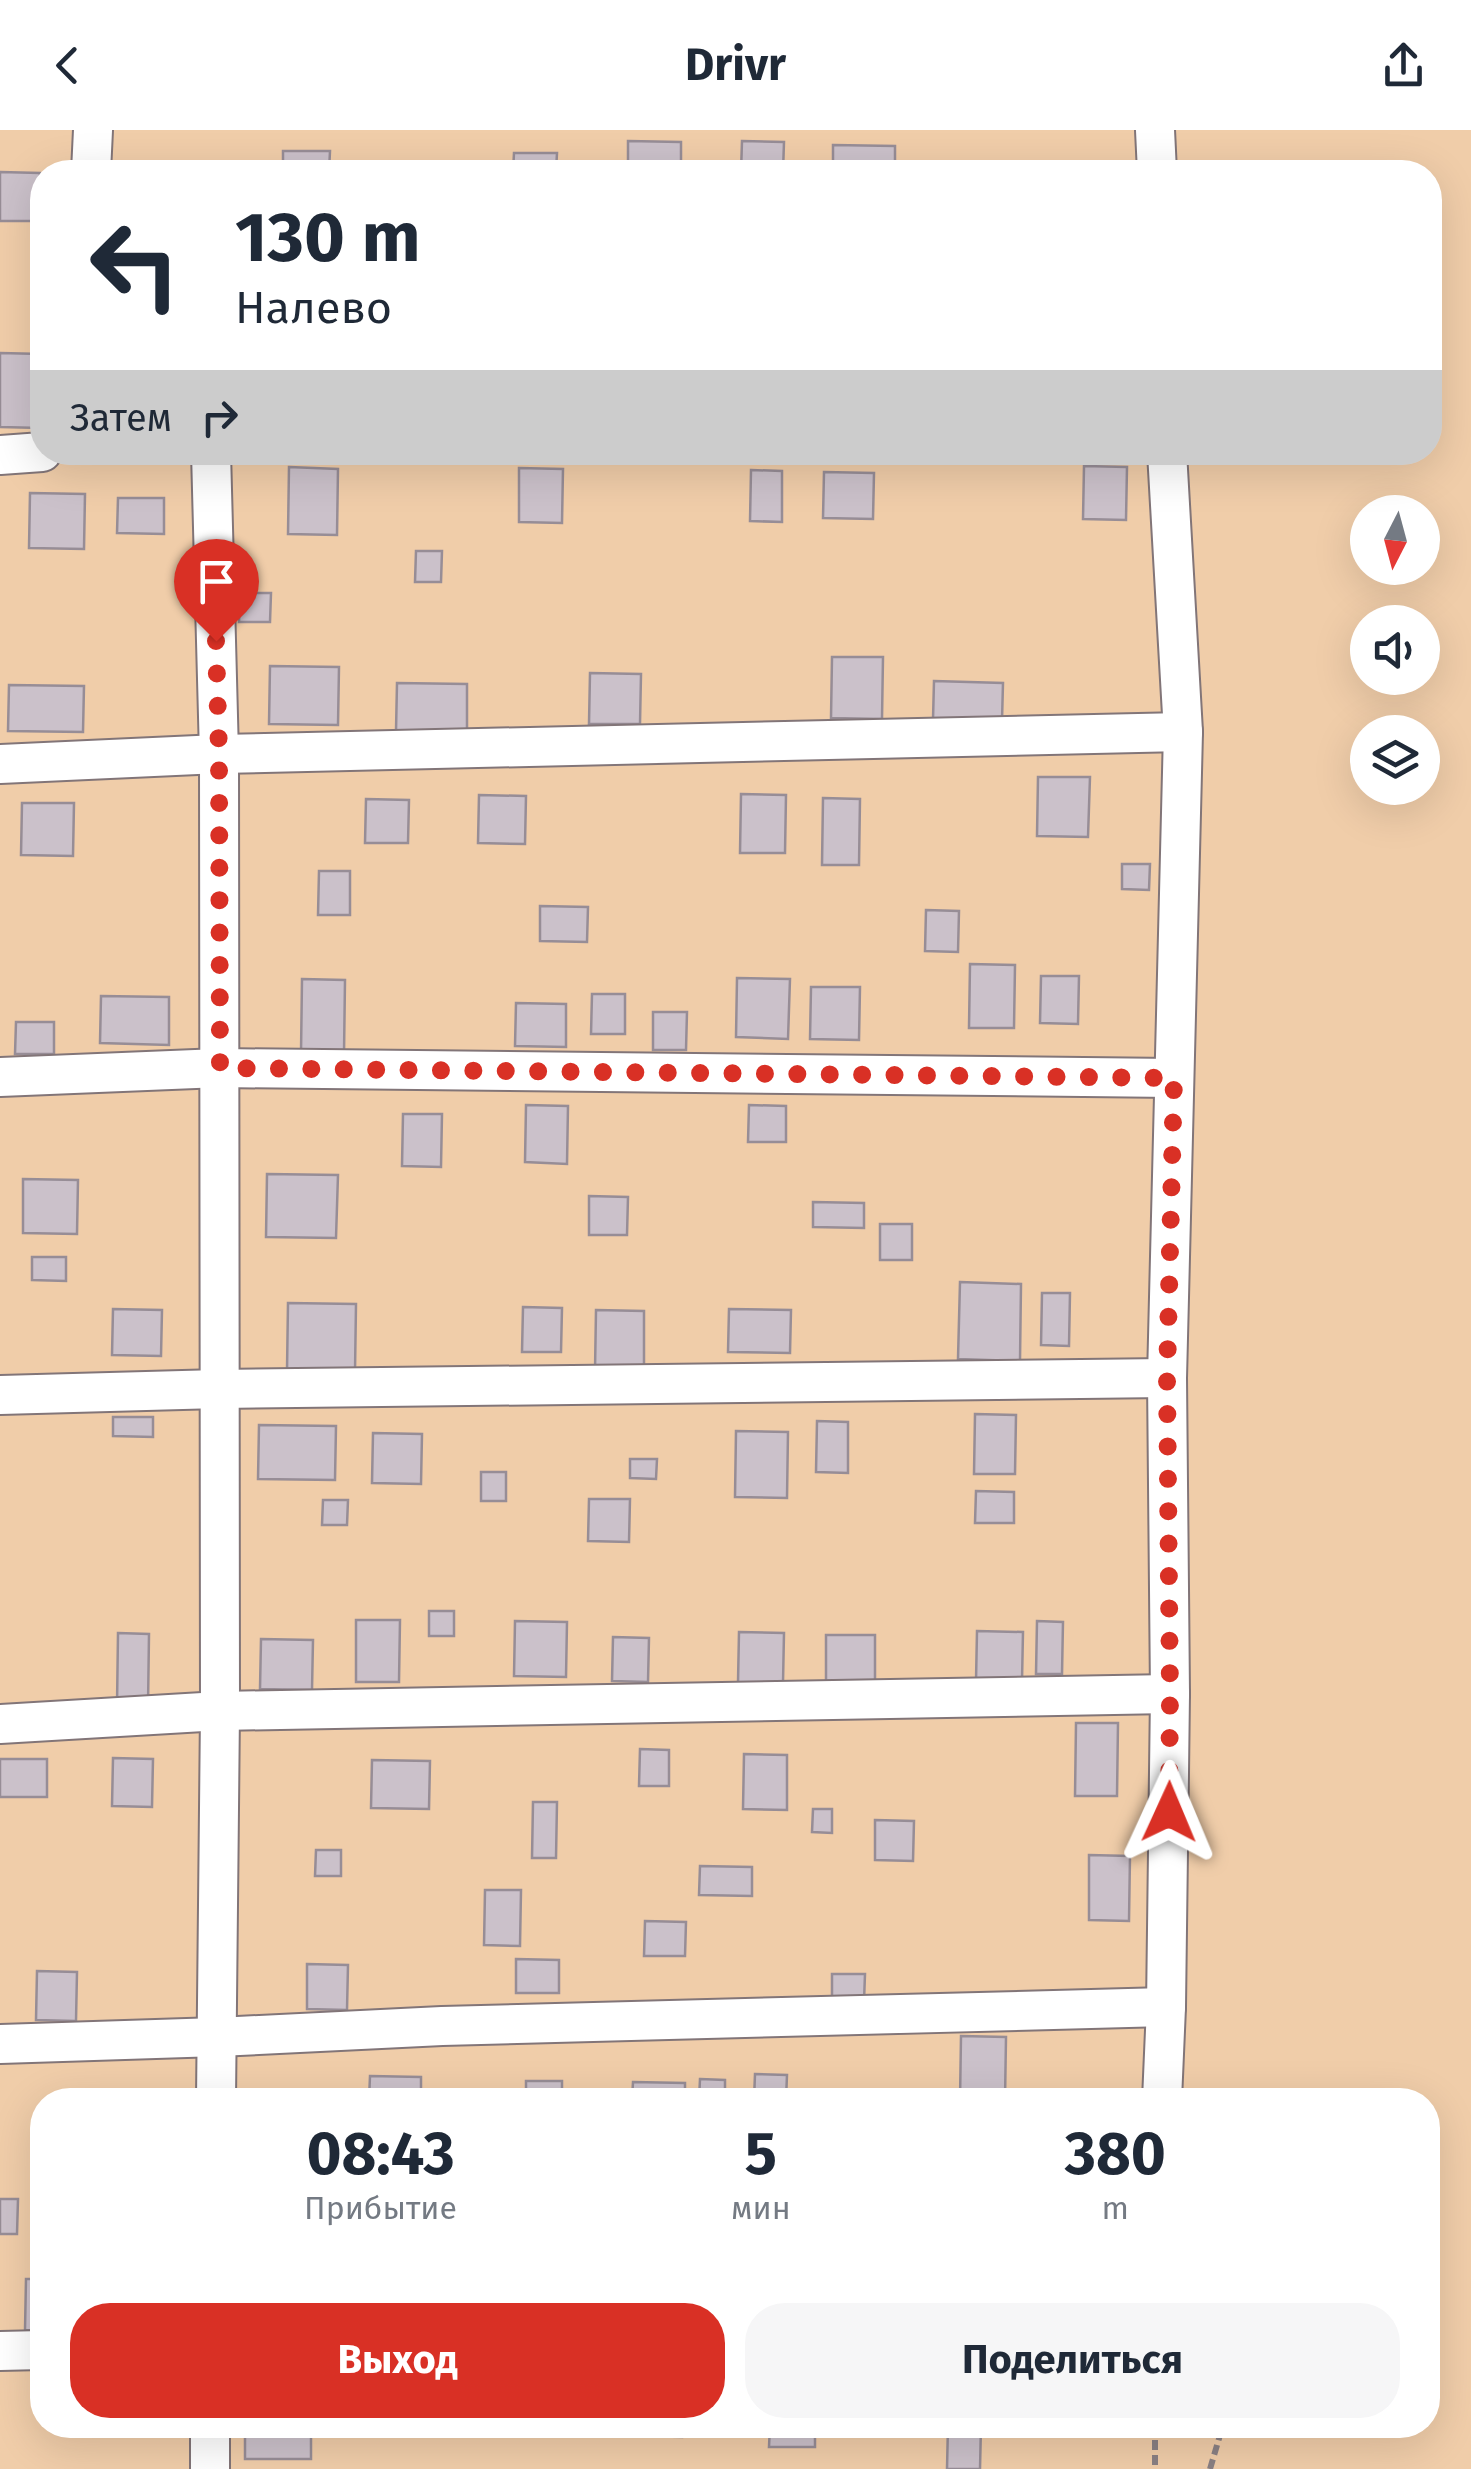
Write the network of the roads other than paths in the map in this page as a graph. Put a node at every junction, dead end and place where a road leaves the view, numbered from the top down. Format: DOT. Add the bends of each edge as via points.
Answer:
graph roads {
  1 [pos="92,130"];
  2 [pos="1156,130"];
  3 [pos="91,160"];
  4 [pos="1157,160"];
  5 [pos="30,453"];
  6 [pos="0,455"];
  7 [pos="211,465"];
  8 [pos="1168,465"];
  9 [pos="1183,732"];
  10 [pos="219,754"];
  11 [pos="0,764"];
  12 [pos="220,1068"];
  13 [pos="0,1077"];
  14 [pos="1174,1078"];
  15 [pos="1167,1378"];
  16 [pos="218,1389"];
  17 [pos="0,1395"];
  18 [pos="1170,1694"];
  19 [pos="220,1712"];
  20 [pos="0,1724"];
  21 [pos="1166,2007"];
  22 [pos="218,2037"];
  23 [pos="0,2044"];
  24 [pos="216,2088"];
  25 [pos="1163,2088"];
  26 [pos="30,2350"];
  27 [pos="0,2351"];
  28 [pos="210,2438"];
  29 [pos="210,2469"];
  1 -- 3 [label="lane"];
  2 -- 4 [label="lane"];
  5 -- 6 [label="lane"];
  7 -- 10 [label="lane"];
  8 -- 9 [label="lane"];
  9 -- 10 [label="lane"];
  9 -- 14 [label="lane"];
  10 -- 11 [label="lane"];
  10 -- 12 [label="lane"];
  12 -- 13 [label="lane"];
  12 -- 14 [label="lane"];
  12 -- 16 [label="lane"];
  14 -- 15 [label="lane"];
  15 -- 16 [label="lane"];
  15 -- 18 [label="lane"];
  16 -- 17 [label="lane"];
  16 -- 19 [label="lane"];
  18 -- 19 [label="lane"];
  18 -- 21 [label="lane"];
  19 -- 20 [label="lane"];
  19 -- 22 [label="lane"];
  21 -- 22 [label="lane"];
  21 -- 25 [label="lane"];
  22 -- 23 [label="lane"];
  22 -- 24 [label="lane"];
  26 -- 27 [label="lane"];
  28 -- 29 [label="lane"];
}
